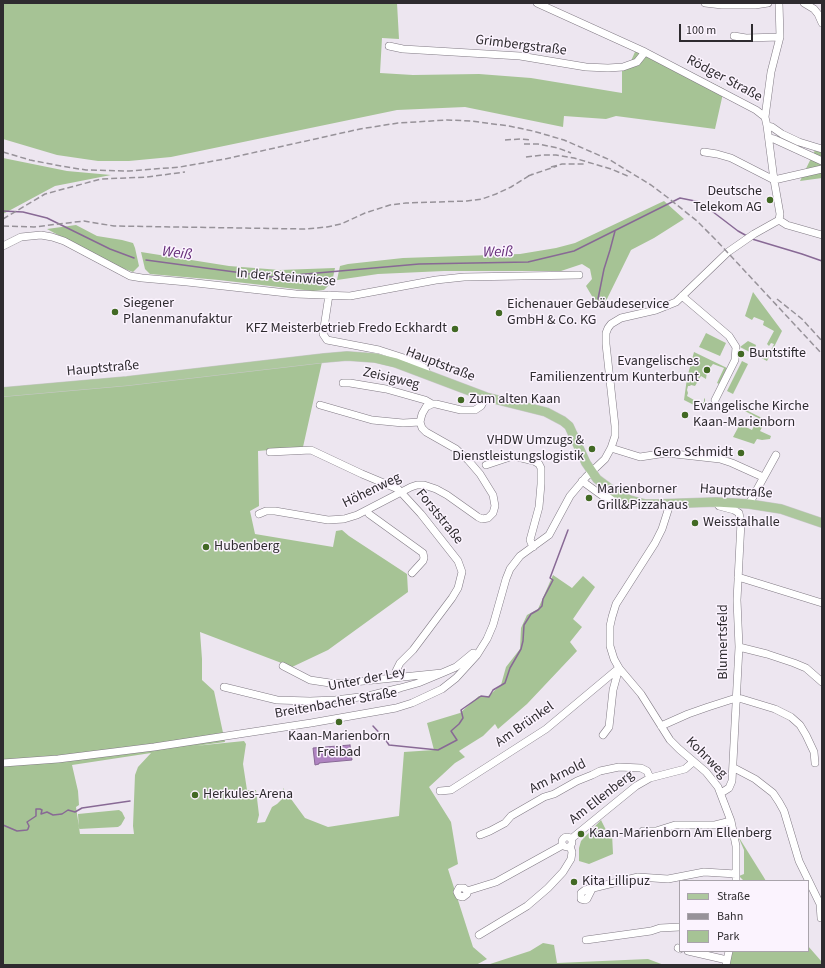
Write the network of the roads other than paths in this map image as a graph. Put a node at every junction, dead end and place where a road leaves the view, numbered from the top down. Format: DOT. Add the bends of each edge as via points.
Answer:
graph roads {
  1 [pos="537,3"];
  2 [pos="705,3"];
  3 [pos="768,3"];
  4 [pos="779,3"];
  5 [pos="804,3"];
  6 [pos="820,14"];
  7 [pos="822,23"];
  8 [pos="734,36"];
  9 [pos="780,37"];
  10 [pos="389,46"];
  11 [pos="645,52"];
  12 [pos="765,117"];
  13 [pos="768,126"];
  14 [pos="769,138"];
  15 [pos="822,149"];
  16 [pos="704,152"];
  17 [pos="822,161"];
  18 [pos="822,169"];
  19 [pos="774,180"];
  20 [pos="779,220"];
  21 [pos="822,236"];
  22 [pos="3,246"];
  23 [pos="579,275"];
  24 [pos="329,295"];
  25 [pos="682,296"];
  26 [pos="427,374"];
  27 [pos="343,383"];
  28 [pos="3,392"];
  29 [pos="486,397"];
  30 [pos="715,400"];
  31 [pos="432,404"];
  32 [pos="320,405"];
  33 [pos="420,422"];
  34 [pos="611,448"];
  35 [pos="270,452"];
  36 [pos="776,455"];
  37 [pos="486,465"];
  38 [pos="591,472"];
  39 [pos="763,478"];
  40 [pos="582,481"];
  41 [pos="401,492"];
  42 [pos="617,494"];
  43 [pos="716,502"];
  44 [pos="670,504"];
  45 [pos="749,504"];
  46 [pos="366,510"];
  47 [pos="259,514"];
  48 [pos="822,522"];
  49 [pos="533,547"];
  50 [pos="412,573"];
  51 [pos="738,577"];
  52 [pos="822,603"];
  53 [pos="739,647"];
  54 [pos="477,655"];
  55 [pos="283,666"];
  56 [pos="618,668"];
  57 [pos="442,673"];
  58 [pos="395,677"];
  59 [pos="822,682"];
  60 [pos="224,687"];
  61 [pos="736,698"];
  62 [pos="661,726"];
  63 [pos="604,735"];
  64 [pos="693,762"];
  65 [pos="3,763"];
  66 [pos="815,763"];
  67 [pos="733,768"];
  68 [pos="650,778"];
  69 [pos="440,792"];
  70 [pos="721,793"];
  71 [pos="731,820"];
  72 [pos="643,831"];
  73 [pos="480,835"];
  74 [pos="566,846"];
  75 [pos="736,878"];
  76 [pos="809,880"];
  77 [pos="809,880"];
  78 [pos="592,889"];
  79 [pos="467,891"];
  80 [pos="821,918"];
  81 [pos="679,927"];
  82 [pos="479,934"];
  83 [pos="586,940"];
  84 [pos="691,952"];
  85 [pos="729,952"];
  86 [pos="727,963"];
  1 -- 11 [label="street, Rödger Straße"];
  2 -- 3 [label="street"];
  4 -- 9 [label="street"];
  5 -- 6 [label="street"];
  6 -- 7 [label="street"];
  8 -- 9 [label="street"];
  9 -- 12 [label="street" via="771,72"];
  10 -- 11 [label="street, Grimbergstraße" via="520,56 608,68 623,67 637,62"];
  11 -- 12 [label="street, Rödger Straße"];
  12 -- 13 [label="street, Rödger Straße"];
  13 -- 14 [label="street, Rödger Straße"];
  13 -- 15 [label="street" via="799,142"];
  14 -- 17 [label="street"];
  14 -- 19 [label="street, Rödger Straße"];
  16 -- 19 [label="street" via="731,158"];
  18 -- 19 [label="street"];
  19 -- 20 [label="street, Rödger Straße"];
  20 -- 21 [label="street"];
  20 -- 25 [label="street" via="724,256"];
  22 -- 24 [label="street, In der Steinwiese" via="21,237 40,235 64,241 130,276 296,294"];
  23 -- 24 [label="street, In der Steinwiese" via="464,277 350,296"];
  24 -- 26 [label="street" via="323,334 327,340 379,350 410,360 425,368"];
  25 -- 30 [label="street" via="730,336 736,347 735,360"];
  25 -- 34 [label="street" via="668,306 621,318 608,328 606,344 615,426"];
  26 -- 28 [label="main road, Hauptstraße" via="375,358 347,356"];
  26 -- 29 [label="main road, Hauptstraße"];
  27 -- 31 [label="street, Zeisigweg" via="386,389"];
  29 -- 31 [label="street" via="476,410 461,410"];
  29 -- 38 [label="main road, Hauptstraße" via="546,412 563,421 569,426"];
  31 -- 33 [label="street" via="426,407"];
  32 -- 33 [label="street" via="372,420"];
  33 -- 41 [label="street, Höhenweg" via="426,432 456,449 480,474 492,495 494,510 491,516 482,519 447,495 424,485 417,485"];
  34 -- 38 [label="street, Breitenbacher Straße" via="605,459"];
  34 -- 39 [label="street" via="640,457 666,453 720,460"];
  35 -- 41 [label="street, Forststraße" via="311,450"];
  36 -- 39 [label="street"];
  37 -- 49 [label="street" via="513,456 539,464 539,507 530,540"];
  38 -- 40 [label="street, Breitenbacher Straße"];
  38 -- 42 [label="main road, Hauptstraße"];
  39 -- 45 [label="street"];
  40 -- 42 [label="street" via="604,497 613,498"];
  40 -- 49 [label="street, Breitenbacher Straße" via="570,496 549,535"];
  41 -- 46 [label="street, Höhenweg"];
  41 -- 58 [label="street, Forststraße" via="458,562 462,572 458,588 452,598 413,650 400,663"];
  42 -- 44 [label="main road, Hauptstraße" via="645,504"];
  43 -- 44 [label="main road, Hauptstraße"];
  43 -- 45 [label="main road, Hauptstraße"];
  43 -- 51 [label="street, Blumertsfeld" via="719,506 739,513 741,522"];
  44 -- 56 [label="street, Kohrweg" via="655,543 624,591 612,617 610,646"];
  45 -- 48 [label="main road, Hauptstraße" via="781,509"];
  46 -- 47 [label="street, Höhenweg" via="352,517 334,520 275,511"];
  46 -- 50 [label="street" via="423,553 424,558"];
  49 -- 54 [label="street, Breitenbacher Straße" via="520,556 510,569 493,625"];
  51 -- 52 [label="street"];
  51 -- 53 [label="street, Blumertsfeld"];
  53 -- 59 [label="street" via="794,662 806,668"];
  53 -- 61 [label="street, Blumertsfeld"];
  54 -- 57 [label="street, Unter der Ley" via="473,653 456,668"];
  54 -- 65 [label="street, Breitenbacher Straße" via="442,689 396,708 154,747 58,760"];
  55 -- 58 [label="street" via="317,682"];
  56 -- 62 [label="street, Kohrweg" via="641,694"];
  56 -- 63 [label="street" via="609,727"];
  56 -- 69 [label="street, Am Brünkel" via="546,729 451,790"];
  57 -- 58 [label="street"];
  57 -- 60 [label="street, Unter der Ley" via="418,683 374,695 320,701 277,700"];
  61 -- 62 [label="street"];
  61 -- 66 [label="street" via="775,709 791,717 806,735 814,752"];
  61 -- 67 [label="street, Blumertsfeld"];
  62 -- 64 [label="street, Kohrweg" via="670,740"];
  64 -- 68 [label="street, Am Ellenberg" via="685,769"];
  64 -- 70 [label="street, Kohrweg" via="714,780"];
  67 -- 70 [label="street, Blumertsfeld" via="731,785"];
  67 -- 76 [label="street" via="760,782 773,793 784,811"];
  68 -- 73 [label="street, Am Arnold" via="647,771 641,768 600,771 544,797 511,816 505,823"];
  68 -- 74 [label="street, Am Ellenberg" via="636,786 571,839 572,842"];
  70 -- 71 [label="street, Kohrweg"];
  71 -- 72 [label="street" via="715,825 675,825 656,831"];
  71 -- 75 [label="street, Kohrweg" via="736,846"];
  74 -- 79 [label="street" via="496,882"];
  74 -- 82 [label="street, Am Ellenberg" via="572,852 571,859 548,888 527,906"];
  75 -- 78 [label="street" via="704,872 668,879 638,877"];
  77 -- 80 [label="street" via="820,904"];
  81 -- 83 [label="street"];
  84 -- 86 [label="street"];
  85 -- 86 [label="street"];
}
